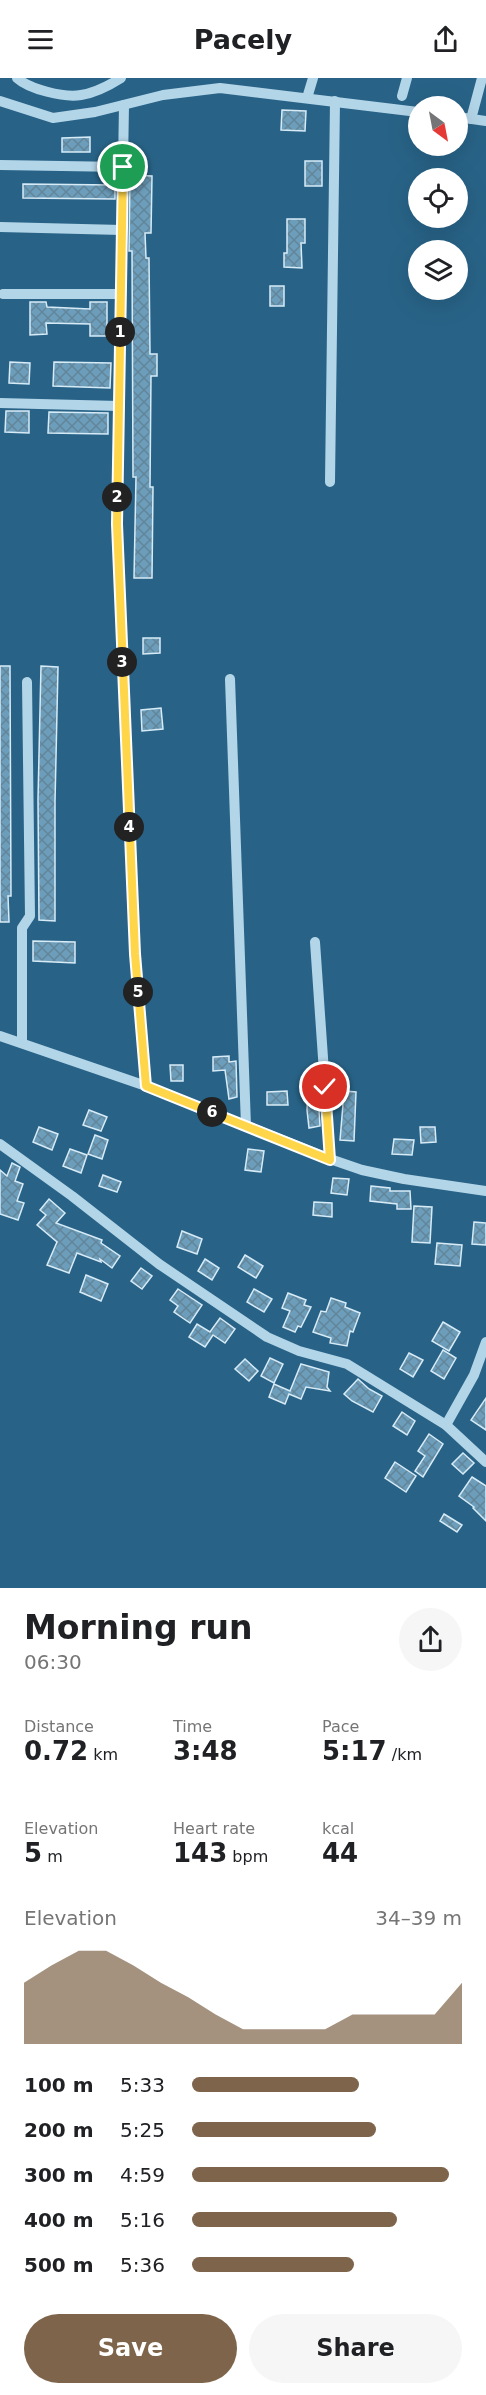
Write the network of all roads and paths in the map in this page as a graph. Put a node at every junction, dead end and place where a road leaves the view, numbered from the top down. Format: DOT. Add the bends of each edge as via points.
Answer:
graph roads {
  1 [pos="17,78"];
  2 [pos="121,78"];
  3 [pos="313,78"];
  4 [pos="407,78"];
  5 [pos="482,78"];
  6 [pos="402,96"];
  7 [pos="307,98"];
  8 [pos="0,101"];
  9 [pos="335,101"];
  10 [pos="124,105"];
  11 [pos="408,111"];
  12 [pos="468,119"];
  13 [pos="471,119"];
  14 [pos="486,121"];
  15 [pos="0,165"];
  16 [pos="123,167"];
  17 [pos="0,227"];
  18 [pos="122,230"];
  19 [pos="3,294"];
  20 [pos="121,294"];
  21 [pos="0,403"];
  22 [pos="119,406"];
  23 [pos="330,482"];
  24 [pos="230,680"];
  25 [pos="27,682"];
  26 [pos="315,942"];
  27 [pos="0,1036"];
  28 [pos="22,1043"];
  29 [pos="146,1086"];
  30 [pos="246,1126"];
  31 [pos="0,1144"];
  32 [pos="330,1160"];
  33 [pos="486,1191"];
  34 [pos="486,1341"];
  35 [pos="446,1425"];
  36 [pos="486,1461"];
  1 -- 2 [label="street" via="51,93 81,95"];
  3 -- 7 [label="street"];
  4 -- 6 [label="street"];
  5 -- 13 [label="street"];
  7 -- 9 [label="street"];
  7 -- 10 [label="street" via="220,88 163,95"];
  8 -- 10 [label="street" via="53,118"];
  9 -- 11 [label="street"];
  9 -- 23 [label="street"];
  10 -- 16 [label="street"];
  12 -- 13 [label="street"];
  13 -- 14 [label="street"];
  15 -- 16 [label="street"];
  16 -- 18 [label="street"];
  17 -- 18 [label="street"];
  18 -- 20 [label="street"];
  19 -- 20 [label="street"];
  20 -- 22 [label="street"];
  21 -- 22 [label="street"];
  22 -- 29 [label="street" via="118,559 135,954"];
  24 -- 30 [label="street"];
  25 -- 28 [label="street" via="30,916 22,928"];
  26 -- 32 [label="street"];
  27 -- 28 [label="street"];
  28 -- 29 [label="street"];
  29 -- 30 [label="street"];
  30 -- 32 [label="street"];
  31 -- 35 [label="street" via="159,1264 267,1337 299,1351 347,1364"];
  32 -- 33 [label="street" via="404,1179"];
  34 -- 35 [label="street" via="474,1375"];
  35 -- 36 [label="street"];
}
